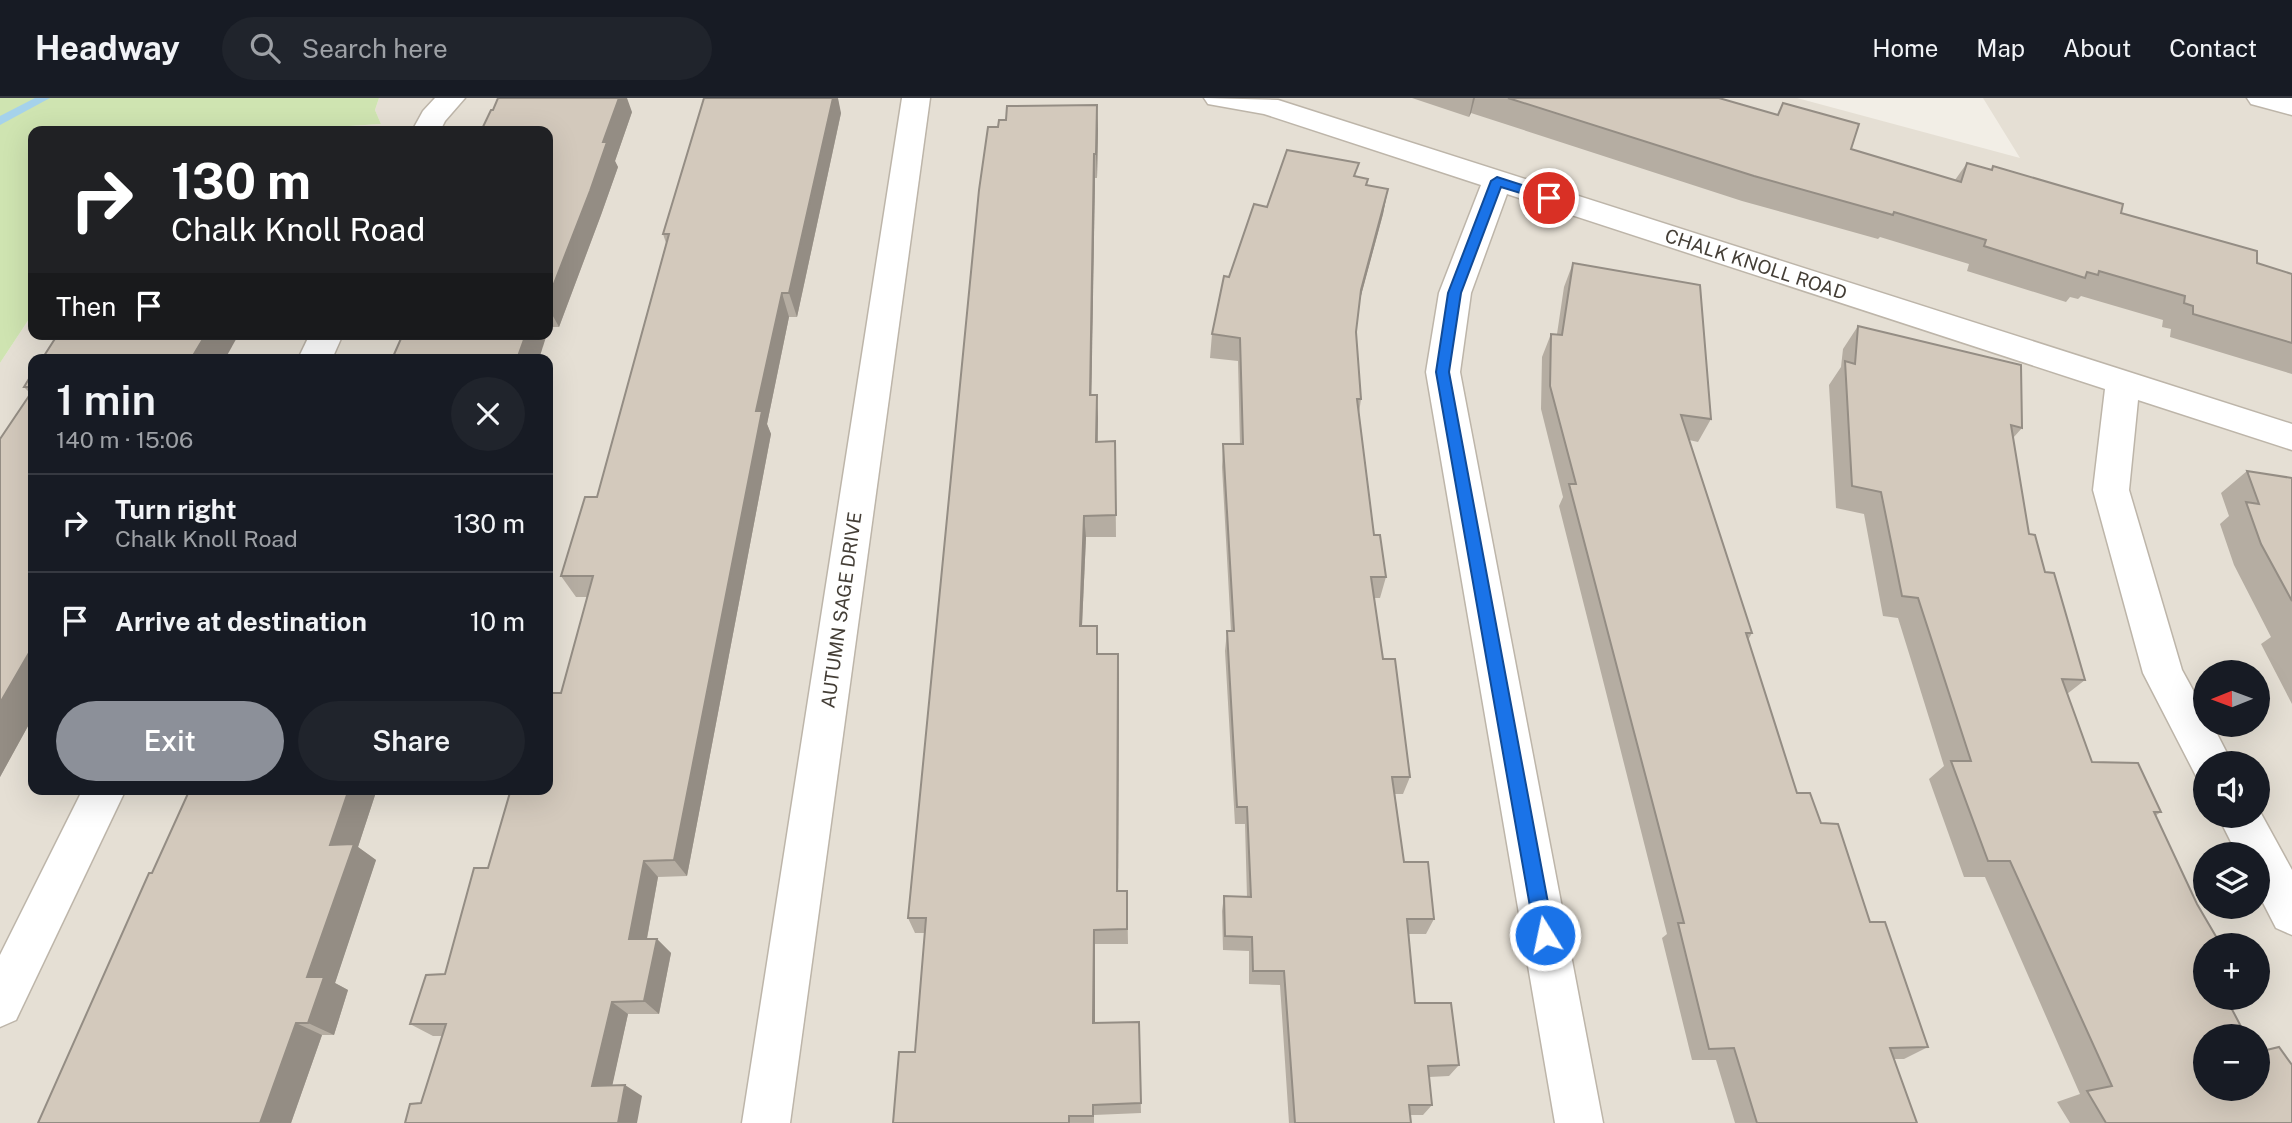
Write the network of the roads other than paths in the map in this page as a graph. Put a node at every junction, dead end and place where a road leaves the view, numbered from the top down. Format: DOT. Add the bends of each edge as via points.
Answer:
graph roads {
  1 [pos="451,98"];
  2 [pos="916,98"];
  3 [pos="1218,98"];
  4 [pos="2261,98"];
  5 [pos="2292,106"];
  6 [pos="428,126"];
  7 [pos="1497,181"];
  8 [pos="2123,382"];
  9 [pos="2292,437"];
  10 [pos="2205,751"];
  11 [pos="102,795"];
  12 [pos="2246,828"];
  13 [pos="2292,913"];
  14 [pos="0,1004"];
  15 [pos="765,1123"];
  16 [pos="1579,1123"];
  1 -- 6 [label="street"];
  2 -- 15 [label="street, AUTUMN SAGE DRIVE"];
  3 -- 7 [label="street, CHALK KNOLL ROAD" via="1268,106"];
  4 -- 5 [label="street"];
  7 -- 8 [label="street, CHALK KNOLL ROAD"];
  7 -- 16 [label="street" via="1455,293 1443,372"];
  8 -- 9 [label="street, CHALK KNOLL ROAD"];
  8 -- 10 [label="street" via="2111,490 2163,673"];
  11 -- 14 [label="street"];
  12 -- 13 [label="street"];
}
